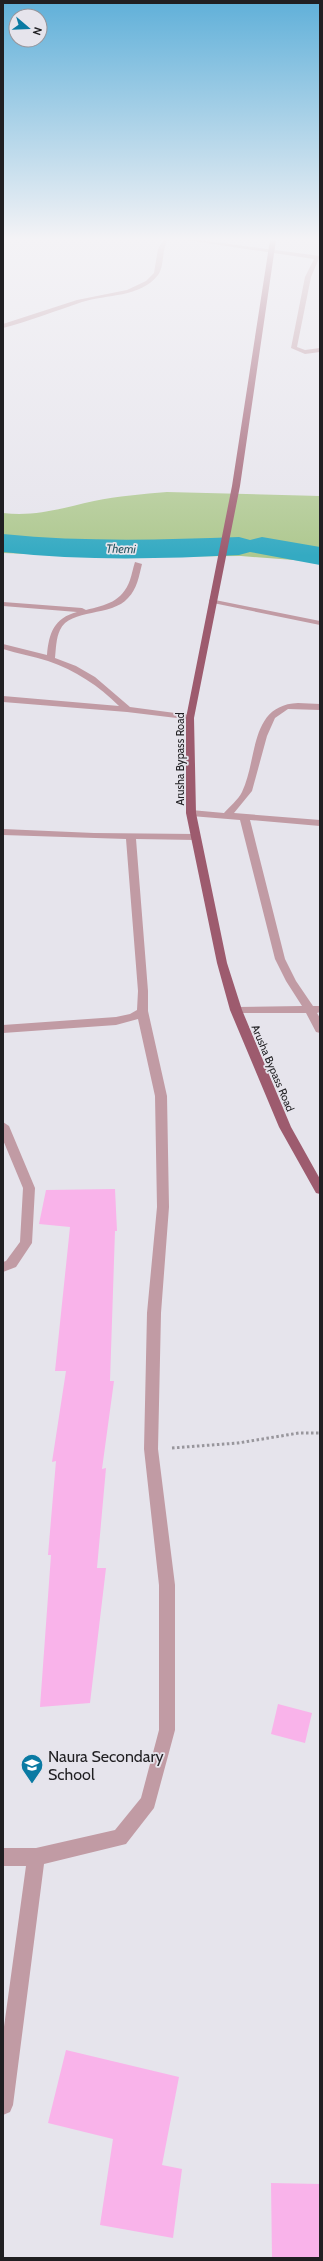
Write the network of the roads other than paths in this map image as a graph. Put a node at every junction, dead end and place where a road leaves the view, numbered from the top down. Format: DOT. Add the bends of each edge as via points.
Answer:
graph roads {
  1 [pos="256,346"];
  2 [pos="294,346"];
  3 [pos="320,350"];
  4 [pos="138,564"];
  5 [pos="213,601"];
  6 [pos="3,604"];
  7 [pos="90,611"];
  8 [pos="320,623"];
  9 [pos="3,646"];
  10 [pos="51,659"];
  11 [pos="3,699"];
  12 [pos="320,707"];
  13 [pos="127,709"];
  14 [pos="190,718"];
  15 [pos="191,813"];
  16 [pos="227,815"];
  17 [pos="244,816"];
  18 [pos="320,823"];
  19 [pos="3,832"];
  20 [pos="131,836"];
  21 [pos="195,837"];
  22 [pos="315,1009"];
  23 [pos="236,1010"];
  24 [pos="142,1011"];
  25 [pos="3,1029"];
  26 [pos="320,1029"];
  27 [pos="3,1126"];
  28 [pos="320,1190"];
  29 [pos="3,1267"];
  30 [pos="36,1856"];
  31 [pos="3,1857"];
  32 [pos="3,2105"];
  1 -- 5 [label="main road, Arusha Bypass Road" via="236,486"];
  2 -- 3 [label="street" via="294,348 305,352"];
  4 -- 7 [label="street" via="134,585 123,601"];
  5 -- 8 [label="street"];
  5 -- 14 [label="main road, Arusha Bypass Road"];
  6 -- 7 [label="street"];
  7 -- 10 [label="street" via="65,619 56,627"];
  9 -- 10 [label="street"];
  10 -- 13 [label="street" via="84,673 110,691"];
  11 -- 13 [label="street"];
  12 -- 16 [label="street" via="295,707 277,711 268,722 247,789 239,803"];
  13 -- 14 [label="street"];
  14 -- 15 [label="main road, Arusha Bypass Road"];
  15 -- 16 [label="street"];
  15 -- 21 [label="main road, Arusha Bypass Road"];
  16 -- 17 [label="street"];
  17 -- 18 [label="street"];
  17 -- 22 [label="street" via="280,959 291,981"];
  19 -- 20 [label="street"];
  20 -- 21 [label="street"];
  20 -- 24 [label="street" via="143,991"];
  21 -- 23 [label="main road, Arusha Bypass Road" via="222,963"];
  22 -- 23 [label="street"];
  22 -- 26 [label="street"];
  23 -- 28 [label="main road, Arusha Bypass Road" via="285,1127"];
  24 -- 25 [label="street" via="134,1017 116,1021"];
  24 -- 30 [label="street" via="161,1096 163,1207 154,1313 151,1449 167,1585 167,1730 148,1802 120,1838"];
  27 -- 29 [label="street" via="29,1188 26,1243 11,1264"];
  30 -- 31 [label="street"];
  30 -- 32 [label="street"];
}
